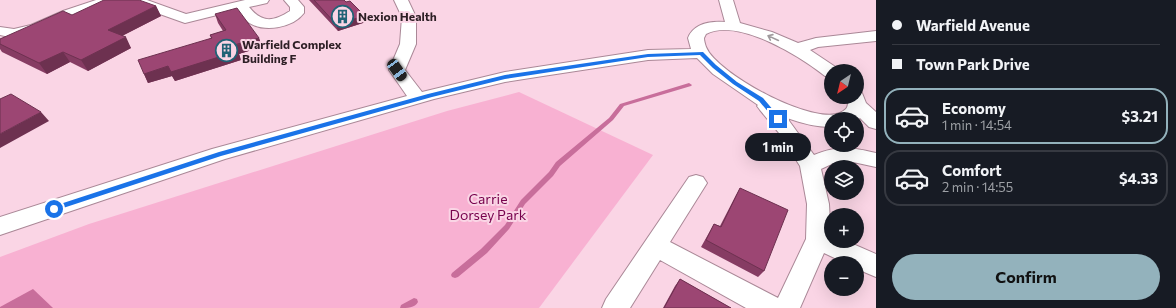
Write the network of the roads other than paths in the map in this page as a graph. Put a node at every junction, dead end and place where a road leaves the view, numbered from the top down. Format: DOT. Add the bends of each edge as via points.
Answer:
graph roads {
  1 [pos="109,0"];
  2 [pos="134,0"];
  3 [pos="262,0"];
  4 [pos="291,0"];
  5 [pos="401,0"];
  6 [pos="726,0"];
  7 [pos="241,6"];
  8 [pos="734,26"];
  9 [pos="7,33"];
  10 [pos="876,36"];
  11 [pos="0,44"];
  12 [pos="796,49"];
  13 [pos="702,53"];
  14 [pos="824,66"];
  15 [pos="418,99"];
  16 [pos="761,100"];
  17 [pos="860,104"];
  18 [pos="809,119"];
  19 [pos="824,120"];
  20 [pos="876,123"];
  21 [pos="824,125"];
  22 [pos="864,144"];
  23 [pos="876,152"];
  24 [pos="876,160"];
  25 [pos="810,165"];
  26 [pos="696,183"];
  27 [pos="0,226"];
  28 [pos="818,239"];
  29 [pos="656,246"];
  30 [pos="876,266"];
  31 [pos="615,308"];
  32 [pos="771,308"];
  33 [pos="788,308"];
  1 -- 9 [label="street" via="36,28"];
  2 -- 7 [label="street" via="184,19"];
  3 -- 7 [label="street"];
  4 -- 7 [label="street" via="297,7 297,13 276,23 255,21"];
  5 -- 15 [label="street" via="410,17 408,44 397,70"];
  6 -- 8 [label="street"];
  12 -- 8 [label="street, one-way" via="765,34"];
  8 -- 13 [label="street" via="709,27 698,32 696,45"];
  9 -- 11 [label="street"];
  10 -- 12 [label="street" via="816,43"];
  12 -- 14 [label="street"];
  13 -- 15 [label="street" via="648,55 528,73"];
  13 -- 16 [label="street" via="735,83"];
  15 -- 27 [label="street" via="219,154"];
  16 -- 18 [label="street" via="788,113"];
  16 -- 25 [label="street" via="786,129"];
  17 -- 20 [label="street"];
  18 -- 19 [label="street"];
  18 -- 21 [label="street"];
  22 -- 23 [label="street"];
  24 -- 25 [label="street" via="853,155 834,155"];
  25 -- 28 [label="street" via="818,204"];
  26 -- 29 [label="street"];
  28 -- 30 [label="street"];
  28 -- 33 [label="street"];
  29 -- 31 [label="street"];
  29 -- 32 [label="street"];
}
